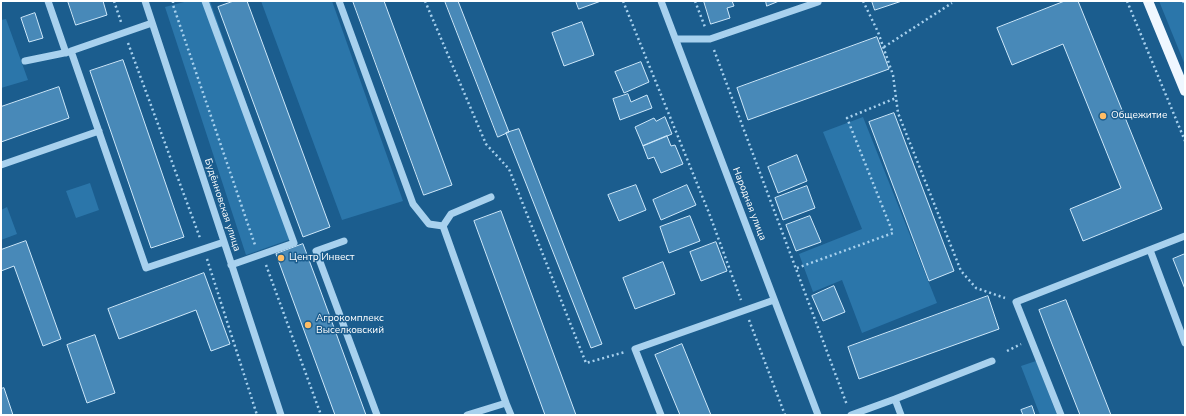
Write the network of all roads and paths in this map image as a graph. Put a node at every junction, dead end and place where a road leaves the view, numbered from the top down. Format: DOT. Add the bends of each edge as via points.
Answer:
graph roads {
  1 [pos="48,1"];
  2 [pos="114,1"];
  3 [pos="145,1"];
  4 [pos="173,1"];
  5 [pos="205,1"];
  6 [pos="339,1"];
  7 [pos="425,1"];
  8 [pos="623,1"];
  9 [pos="661,1"];
  10 [pos="694,1"];
  11 [pos="863,1"];
  12 [pos="1127,1"];
  13 [pos="1148,1"];
  14 [pos="1183,1"];
  15 [pos="818,2"];
  16 [pos="952,3"];
  17 [pos="1185,5"];
  18 [pos="152,23"];
  19 [pos="124,33"];
  20 [pos="676,39"];
  21 [pos="710,39"];
  22 [pos="884,48"];
  23 [pos="68,52"];
  24 [pos="25,61"];
  25 [pos="1185,91"];
  26 [pos="896,98"];
  27 [pos="99,131"];
  28 [pos="1185,140"];
  29 [pos="1,165"];
  30 [pos="491,197"];
  31 [pos="443,226"];
  32 [pos="1185,236"];
  33 [pos="224,242"];
  34 [pos="344,242"];
  35 [pos="204,249"];
  36 [pos="1150,250"];
  37 [pos="260,255"];
  38 [pos="231,265"];
  39 [pos="796,268"];
  40 [pos="774,300"];
  41 [pos="1016,302"];
  42 [pos="745,310"];
  43 [pos="1185,343"];
  44 [pos="635,350"];
  45 [pos="992,361"];
  46 [pos="896,399"];
  47 [pos="506,402"];
  48 [pos="848,408"];
  49 [pos="257,415"];
  50 [pos="281,415"];
  51 [pos="321,415"];
  52 [pos="377,415"];
  53 [pos="467,415"];
  54 [pos="511,415"];
  55 [pos="661,415"];
  56 [pos="784,415"];
  57 [pos="818,415"];
  58 [pos="851,415"];
  59 [pos="901,415"];
  60 [pos="1061,415"];
  1 -- 23 [label="street"];
  2 -- 19 [label="path"];
  3 -- 18 [label="street, Будённовская улица"];
  4 -- 37 [label="path" via="250,232"];
  5 -- 37 [label="street" via="294,243"];
  6 -- 31 [label="street" via="412,204 429,224"];
  7 -- 44 [label="path" via="486,144 509,170 586,363"];
  8 -- 42 [label="path" via="709,213"];
  9 -- 20 [label="street, Народная улица"];
  10 -- 21 [label="path"];
  11 -- 22 [label="path"];
  12 -- 28 [label="path"];
  13 -- 25 [label="main road"];
  14 -- 17 [label="path"];
  15 -- 21 [label="street"];
  16 -- 22 [label="path"];
  18 -- 19 [label="street"];
  18 -- 33 [label="street, Будённовская улица"];
  19 -- 23 [label="street"];
  19 -- 35 [label="path"];
  20 -- 21 [label="street"];
  20 -- 40 [label="street, Народная улица"];
  21 -- 39 [label="path"];
  22 -- 26 [label="path" via="893,75"];
  23 -- 24 [label="street"];
  23 -- 27 [label="street"];
  26 -- 39 [label="path" via="847,118 893,233"];
  26 -- 41 [label="path" via="898,113 961,271 976,288"];
  27 -- 29 [label="street"];
  27 -- 35 [label="street" via="146,268"];
  30 -- 31 [label="street" via="451,214"];
  31 -- 47 [label="street"];
  32 -- 36 [label="street"];
  33 -- 35 [label="street"];
  33 -- 38 [label="street, Будённовская улица"];
  34 -- 52 [label="street" via="316,252"];
  35 -- 49 [label="path"];
  36 -- 41 [label="street"];
  36 -- 43 [label="street"];
  37 -- 38 [label="street"];
  37 -- 51 [label="path" via="265,262"];
  38 -- 50 [label="street, Будённовская улица"];
  39 -- 48 [label="path"];
  40 -- 42 [label="street"];
  40 -- 57 [label="street, Народная улица"];
  41 -- 60 [label="street"];
  42 -- 44 [label="street"];
  42 -- 56 [label="path"];
  44 -- 55 [label="street"];
  45 -- 46 [label="street"];
  46 -- 58 [label="street"];
  46 -- 59 [label="street"];
  47 -- 53 [label="street"];
  47 -- 54 [label="street"];
}
